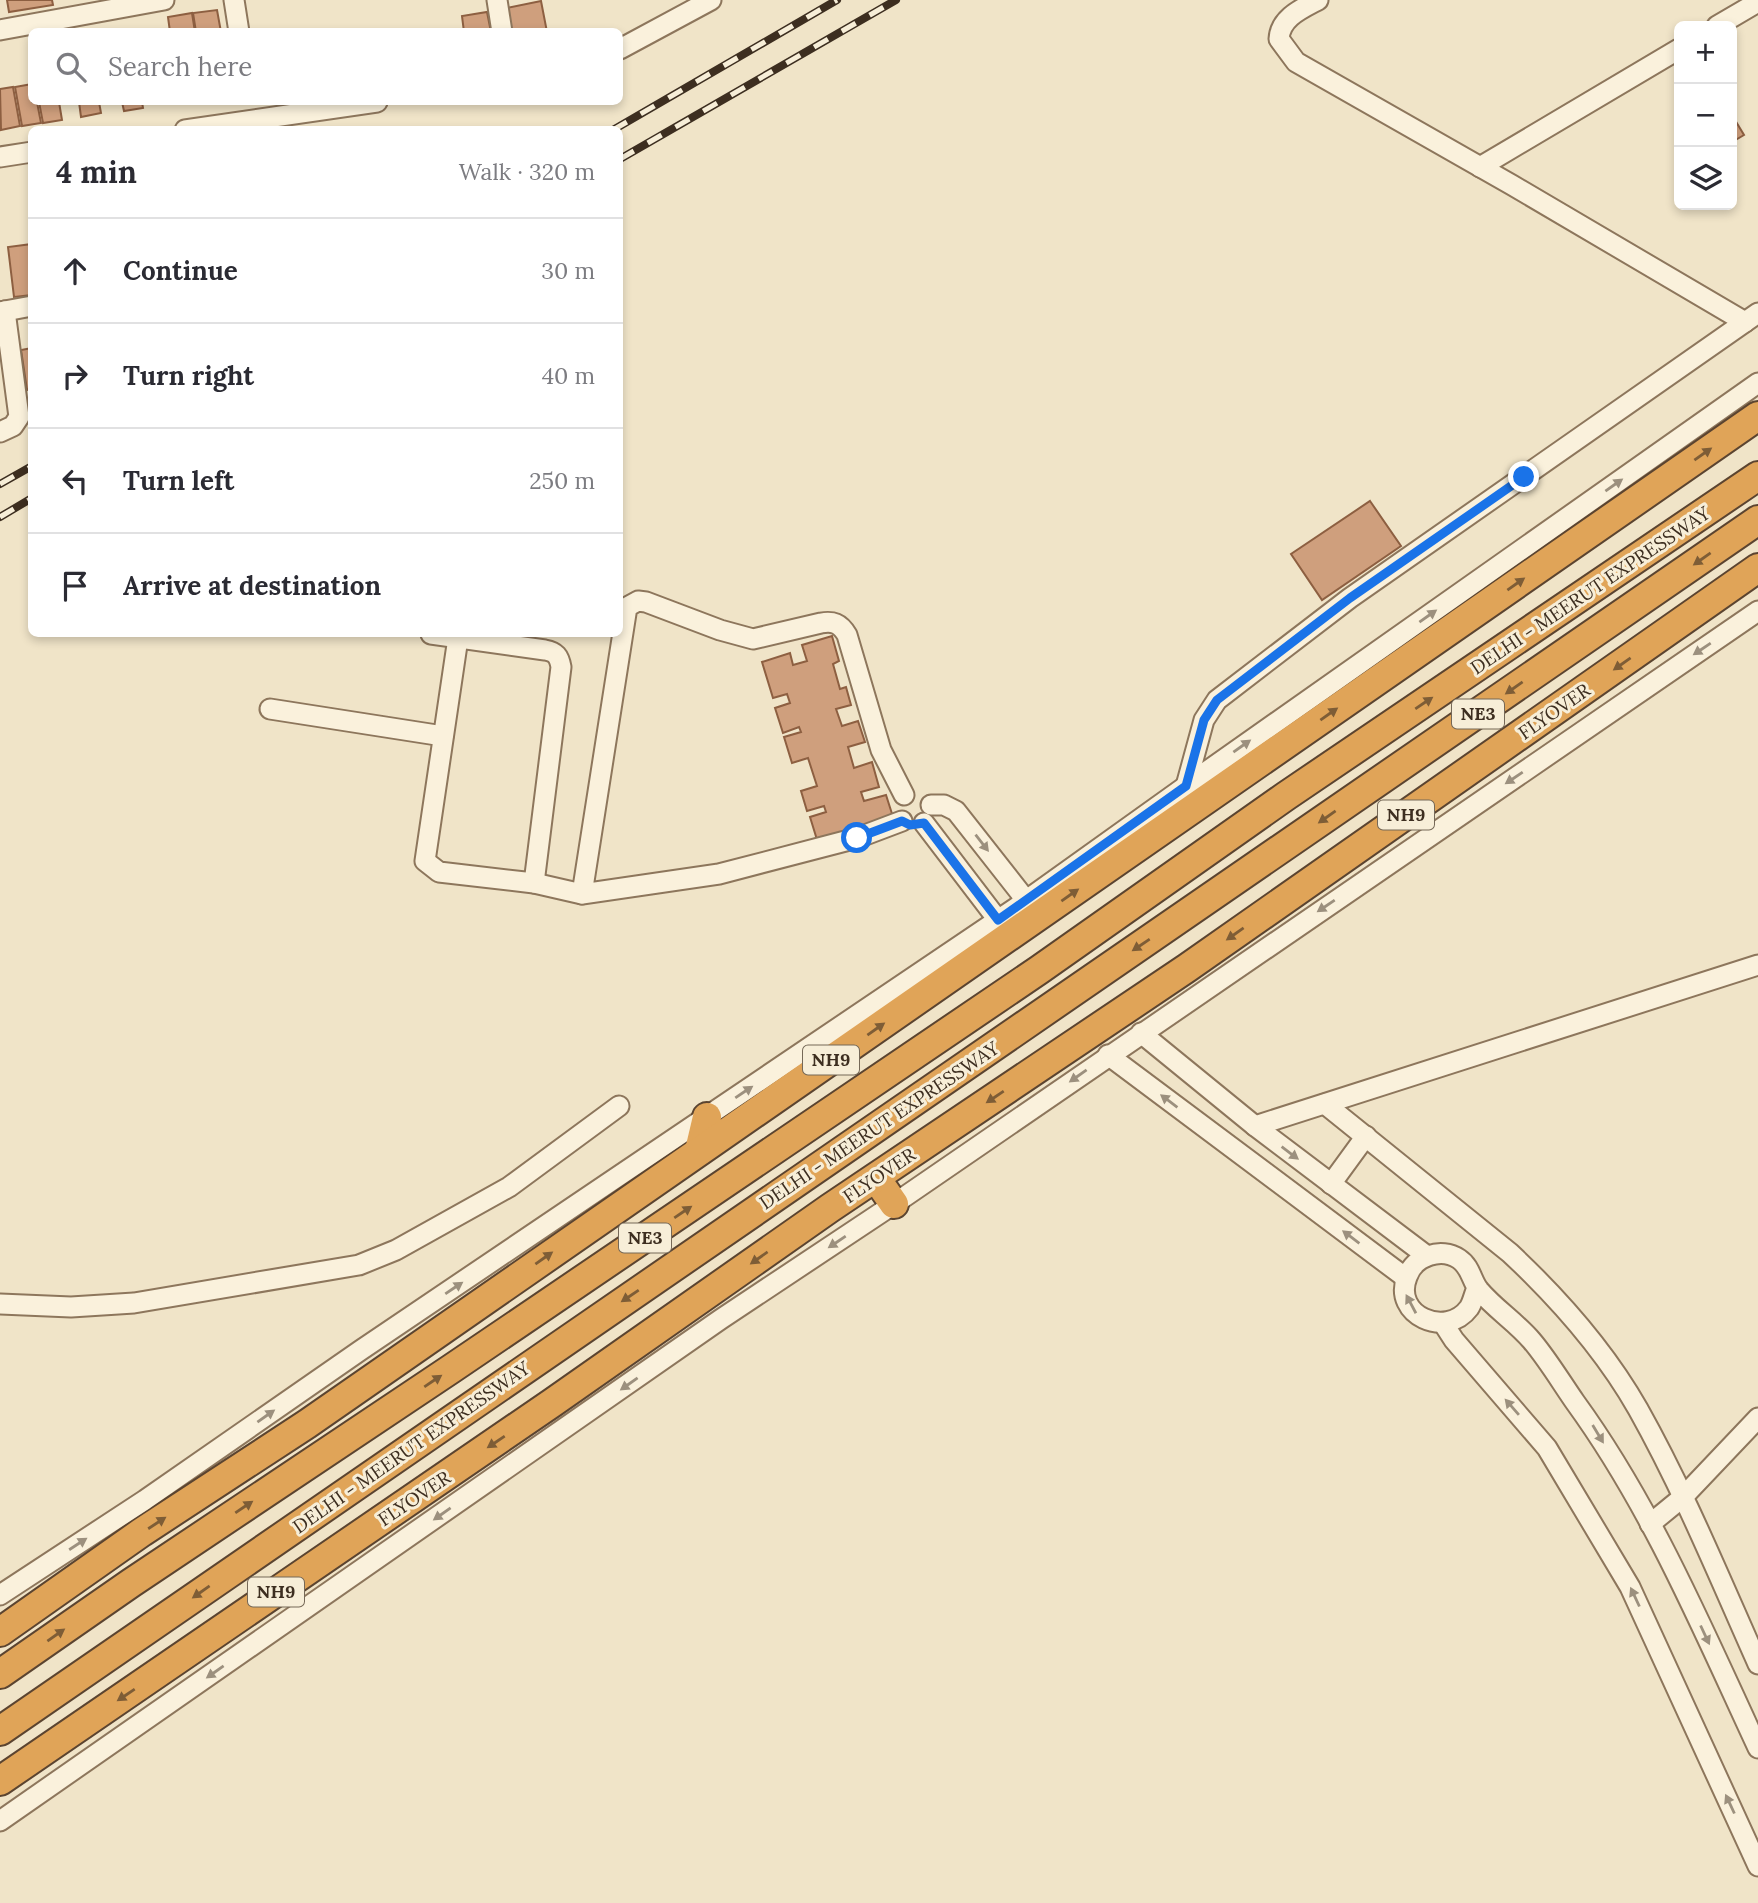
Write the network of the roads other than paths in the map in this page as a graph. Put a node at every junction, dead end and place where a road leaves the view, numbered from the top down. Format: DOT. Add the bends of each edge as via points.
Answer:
graph roads {
  1 [pos="164,0"];
  2 [pos="234,0"];
  3 [pos="497,0"];
  4 [pos="711,0"];
  5 [pos="1318,0"];
  6 [pos="1758,2"];
  7 [pos="121,4"];
  8 [pos="1726,21"];
  9 [pos="238,28"];
  10 [pos="501,28"];
  11 [pos="0,30"];
  12 [pos="623,47"];
  13 [pos="1674,52"];
  14 [pos="352,105"];
  15 [pos="253,117"];
  16 [pos="206,126"];
  17 [pos="28,153"];
  18 [pos="0,157"];
  19 [pos="1480,167"];
  20 [pos="28,307"];
  21 [pos="3,311"];
  22 [pos="1751,318"];
  23 [pos="1758,383"];
  24 [pos="1758,416"];
  25 [pos="0,432"];
  26 [pos="1758,476"];
  27 [pos="1758,520"];
  28 [pos="1758,568"];
  29 [pos="1758,611"];
  30 [pos="623,633"];
  31 [pos="451,637"];
  32 [pos="622,637"];
  33 [pos="458,638"];
  34 [pos="270,709"];
  35 [pos="443,736"];
  36 [pos="1186,786"];
  37 [pos="904,796"];
  38 [pos="928,814"];
  39 [pos="902,821"];
  40 [pos="534,883"];
  41 [pos="582,894"];
  42 [pos="1026,901"];
  43 [pos="998,920"];
  44 [pos="952,964"];
  45 [pos="1758,965"];
  46 [pos="1141,1033"];
  47 [pos="1108,1055"];
  48 [pos="1325,1104"];
  49 [pos="619,1106"];
  50 [pos="707,1117"];
  51 [pos="1255,1126"];
  52 [pos="1366,1136"];
  53 [pos="699,1151"];
  54 [pos="876,1178"];
  55 [pos="1331,1184"];
  56 [pos="894,1204"];
  57 [pos="1427,1256"];
  58 [pos="1406,1278"];
  59 [pos="1477,1288"];
  60 [pos="0,1304"];
  61 [pos="1443,1323"];
  62 [pos="1758,1418"];
  63 [pos="1683,1497"];
  64 [pos="1650,1524"];
  65 [pos="0,1595"];
  66 [pos="0,1632"];
  67 [pos="1758,1664"];
  68 [pos="0,1674"];
  69 [pos="0,1731"];
  70 [pos="1758,1748"];
  71 [pos="0,1781"];
  72 [pos="0,1821"];
  73 [pos="1758,1867"];
  1 -- 7 [label="street"];
  2 -- 9 [label="street"];
  3 -- 10 [label="street"];
  4 -- 12 [label="street"];
  5 -- 19 [label="street" via="1280,29 1279,39 1296,62"];
  6 -- 8 [label="street"];
  7 -- 11 [label="street"];
  13 -- 19 [label="street"];
  14 -- 15 [label="street"];
  15 -- 16 [label="street"];
  17 -- 18 [label="street"];
  19 -- 22 [label="street"];
  20 -- 21 [label="street"];
  21 -- 25 [label="street" via="19,417"];
  22 -- 36 [label="street" via="1350,598 1217,700 1204,720"];
  36 -- 23 [label="street, one-way"];
  44 -- 24 [label="highway, NH9, one-way" via="1273,753"];
  68 -- 26 [label="highway, DELHI - MEERUT EXPRESSWAY / NE3, one-way"];
  27 -- 69 [label="highway, DELHI - MEERUT EXPRESSWAY / NE3, one-way"];
  28 -- 54 [label="highway, FLYOVER / NH9, one-way" via="1187,968"];
  29 -- 46 [label="street, one-way"];
  30 -- 37 [label="street" via="627,607 638,601 753,639 821,623 838,624 846,635 881,750"];
  31 -- 33 [label="street"];
  32 -- 41 [label="street"];
  33 -- 35 [label="street"];
  33 -- 40 [label="street" via="545,650 560,657"];
  34 -- 35 [label="street"];
  35 -- 40 [label="street" via="425,861 439,872"];
  36 -- 42 [label="street"];
  37 -- 38 [label="street" via="917,792 927,797"];
  37 -- 39 [label="street" via="897,808"];
  38 -- 39 [label="street" via="910,825"];
  38 -- 42 [label="street, one-way" via="944,805 956,811"];
  38 -- 43 [label="street"];
  39 -- 41 [label="street" via="857,838 719,874"];
  40 -- 41 [label="street"];
  42 -- 43 [label="street"];
  43 -- 44 [label="street"];
  50 -- 44 [label="street, one-way"];
  53 -- 44 [label="highway, NH9, one-way"];
  45 -- 48 [label="street"];
  46 -- 47 [label="street"];
  46 -- 51 [label="street"];
  47 -- 56 [label="street, one-way"];
  58 -- 47 [label="street, one-way"];
  48 -- 51 [label="street"];
  48 -- 52 [label="street"];
  49 -- 60 [label="street" via="509,1187 396,1250 359,1265 134,1303 71,1307"];
  50 -- 53 [label="highway"];
  65 -- 50 [label="street, one-way"];
  51 -- 55 [label="street, one-way"];
  52 -- 55 [label="street"];
  52 -- 63 [label="street" via="1510,1253 1589,1337 1637,1407"];
  66 -- 53 [label="highway, NH9, one-way"];
  54 -- 56 [label="highway"];
  54 -- 71 [label="highway, FLYOVER / NH9, one-way"];
  55 -- 57 [label="street"];
  56 -- 72 [label="street, one-way"];
  57 -- 58 [label="street"];
  57 -- 59 [label="street" via="1438,1253 1461,1260"];
  61 -- 58 [label="street, one-way" via="1417,1315 1409,1305"];
  59 -- 61 [label="street" via="1470,1307"];
  59 -- 64 [label="street, one-way" via="1532,1340 1592,1424"];
  73 -- 61 [label="street, one-way" via="1630,1587 1547,1448"];
  62 -- 63 [label="street"];
  63 -- 64 [label="street"];
  63 -- 67 [label="street"];
  64 -- 70 [label="street, one-way"];
}
